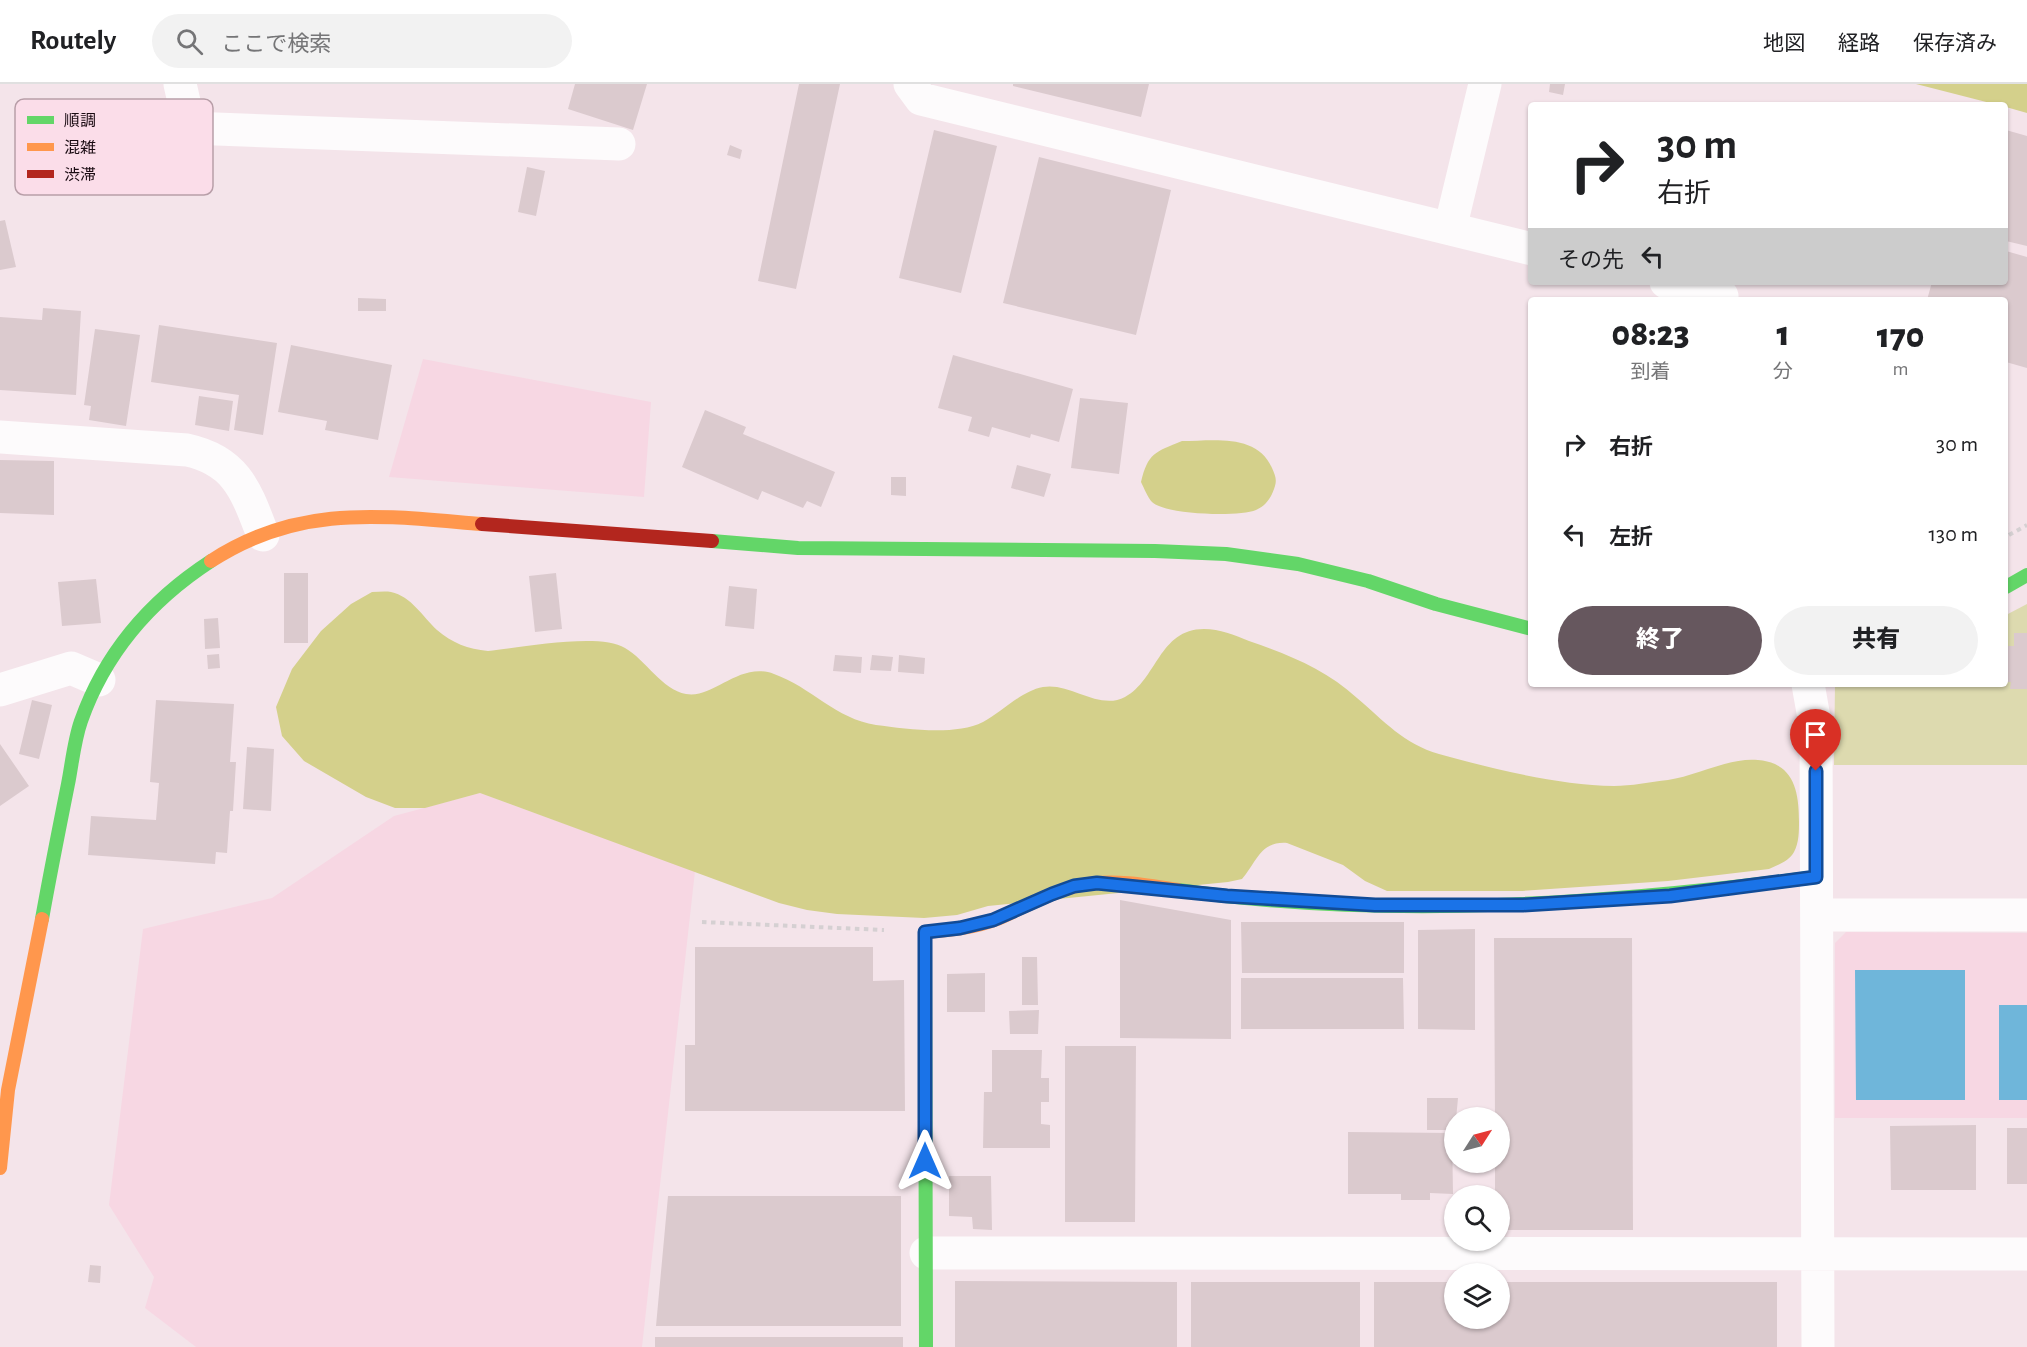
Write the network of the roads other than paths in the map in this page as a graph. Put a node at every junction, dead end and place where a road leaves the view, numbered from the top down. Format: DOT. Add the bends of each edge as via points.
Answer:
graph roads {
  1 [pos="180,84"];
  2 [pos="910,84"];
  3 [pos="1485,84"];
  4 [pos="968,97"];
  5 [pos="183,99"];
  6 [pos="213,129"];
  7 [pos="619,144"];
  8 [pos="1450,229"];
  9 [pos="1528,248"];
  10 [pos="1678,285"];
  11 [pos="1722,297"];
  12 [pos="0,437"];
  13 [pos="263,535"];
  14 [pos="2027,575"];
  15 [pos="2008,586"];
  16 [pos="1528,628"];
  17 [pos="99,680"];
  18 [pos="1809,687"];
  19 [pos="0,690"];
  20 [pos="1816,877"];
  21 [pos="1817,915"];
  22 [pos="2027,915"];
  23 [pos="0,1168"];
  24 [pos="926,1253"];
  25 [pos="1818,1254"];
  26 [pos="2027,1254"];
  27 [pos="926,1347"];
  28 [pos="1818,1347"];
  1 -- 5 [label="street"];
  2 -- 4 [label="street" via="921,99"];
  3 -- 8 [label="street"];
  4 -- 8 [label="street"];
  6 -- 7 [label="street"];
  8 -- 9 [label="street"];
  10 -- 11 [label="street"];
  12 -- 13 [label="street" via="187,450 207,455 238,479"];
  13 -- 16 [label="street" via="315,520 369,515 798,548 1155,550 1226,554 1298,564 1368,581"];
  13 -- 17 [label="street" via="214,558 169,589 132,629"];
  14 -- 15 [label="street"];
  17 -- 19 [label="street" via="71,668"];
  17 -- 23 [label="street" via="80,724 68,777 8,1090"];
  18 -- 20 [label="street" via="1816,729"];
  20 -- 21 [label="street"];
  20 -- 24 [label="street" via="1670,896 1523,905 1375,905 1097,883 1074,886 993,920 925,932"];
  21 -- 22 [label="street"];
  21 -- 25 [label="street"];
  24 -- 25 [label="street"];
  24 -- 27 [label="street"];
  25 -- 26 [label="street"];
  25 -- 28 [label="street"];
}
